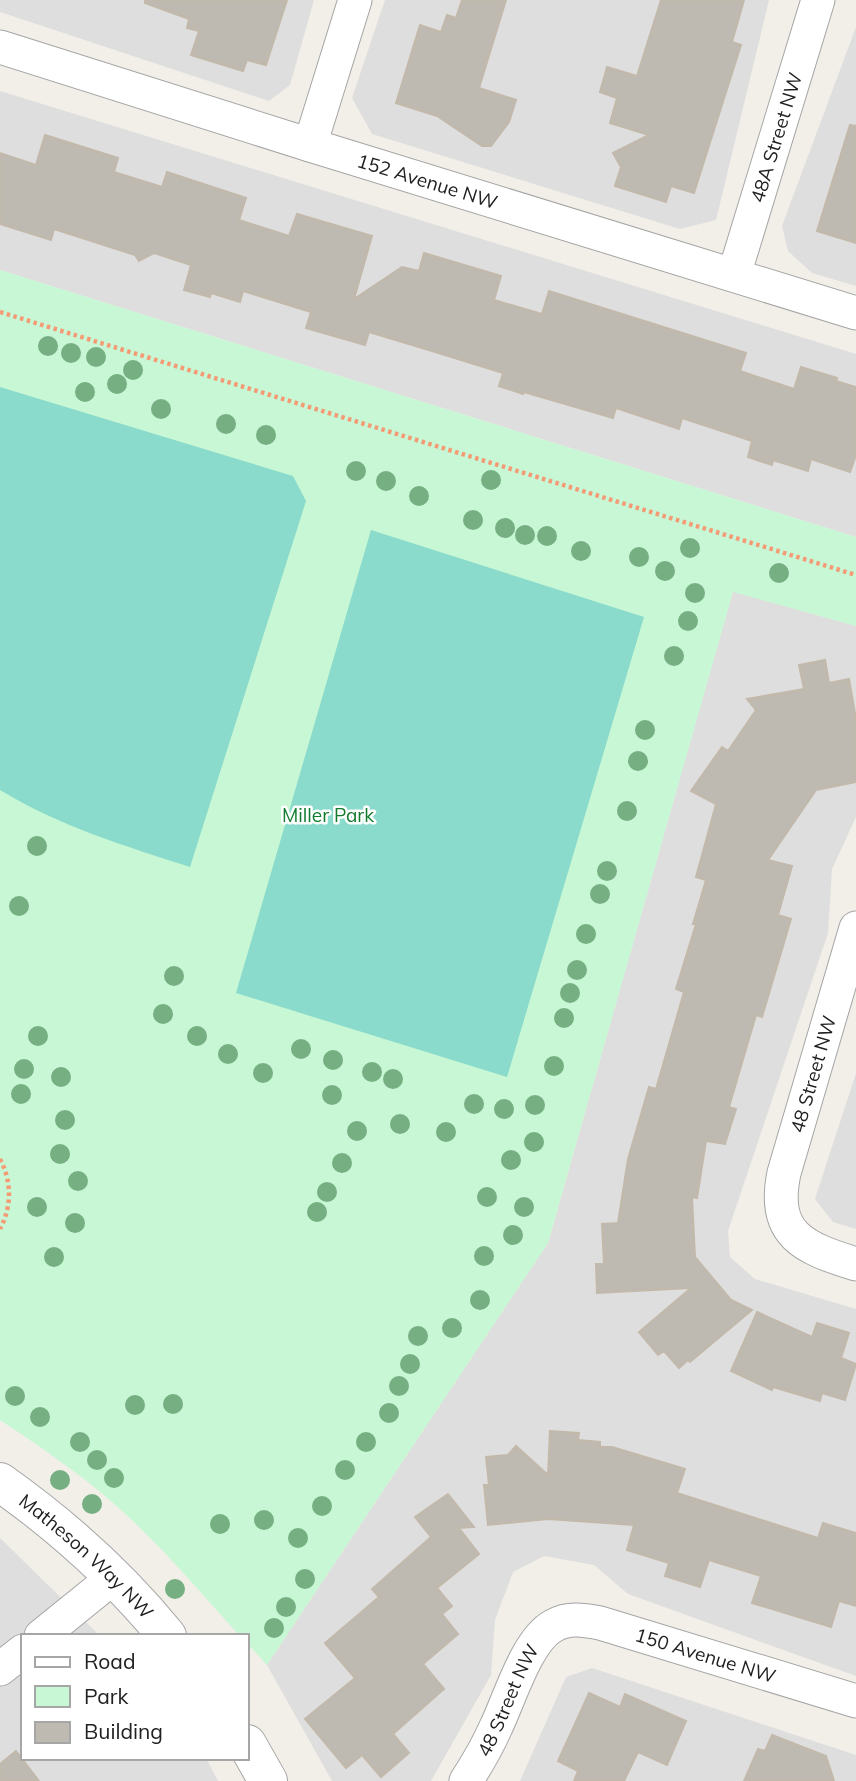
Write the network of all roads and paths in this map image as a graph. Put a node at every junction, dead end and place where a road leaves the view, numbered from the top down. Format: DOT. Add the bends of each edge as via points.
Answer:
graph roads {
  1 [pos="355,0"];
  2 [pos="818,0"];
  3 [pos="0,47"];
  4 [pos="310,145"];
  5 [pos="734,275"];
  6 [pos="0,312"];
  7 [pos="856,313"];
  8 [pos="856,575"];
  9 [pos="856,928"];
  10 [pos="0,1159"];
  11 [pos="0,1229"];
  12 [pos="856,1264"];
  13 [pos="0,1482"];
  14 [pos="114,1577"];
  15 [pos="554,1625"];
  16 [pos="43,1634"];
  17 [pos="165,1634"];
  18 [pos="21,1653"];
  19 [pos="0,1669"];
  20 [pos="856,1701"];
  21 [pos="248,1746"];
  22 [pos="268,1781"];
  23 [pos="466,1781"];
  1 -- 4 [label="street"];
  2 -- 5 [label="street, 48A Street NW"];
  3 -- 4 [label="street, 152 Avenue NW"];
  4 -- 5 [label="street, 152 Avenue NW"];
  5 -- 7 [label="street, 152 Avenue NW"];
  6 -- 8 [label="path"];
  9 -- 12 [label="street, 48 Street NW" via="780,1196 784,1221 792,1233 811,1248"];
  10 -- 11 [label="path" via="6,1171 9,1204"];
  13 -- 14 [label="street, Matheson Way NW"];
  14 -- 16 [label="street"];
  14 -- 17 [label="street, Matheson Way NW"];
  15 -- 20 [label="street, 150 Avenue NW" via="569,1620 600,1623"];
  15 -- 23 [label="street, 48 Street NW" via="526,1657 495,1730"];
  18 -- 19 [label="street"];
  21 -- 22 [label="street"];
}
